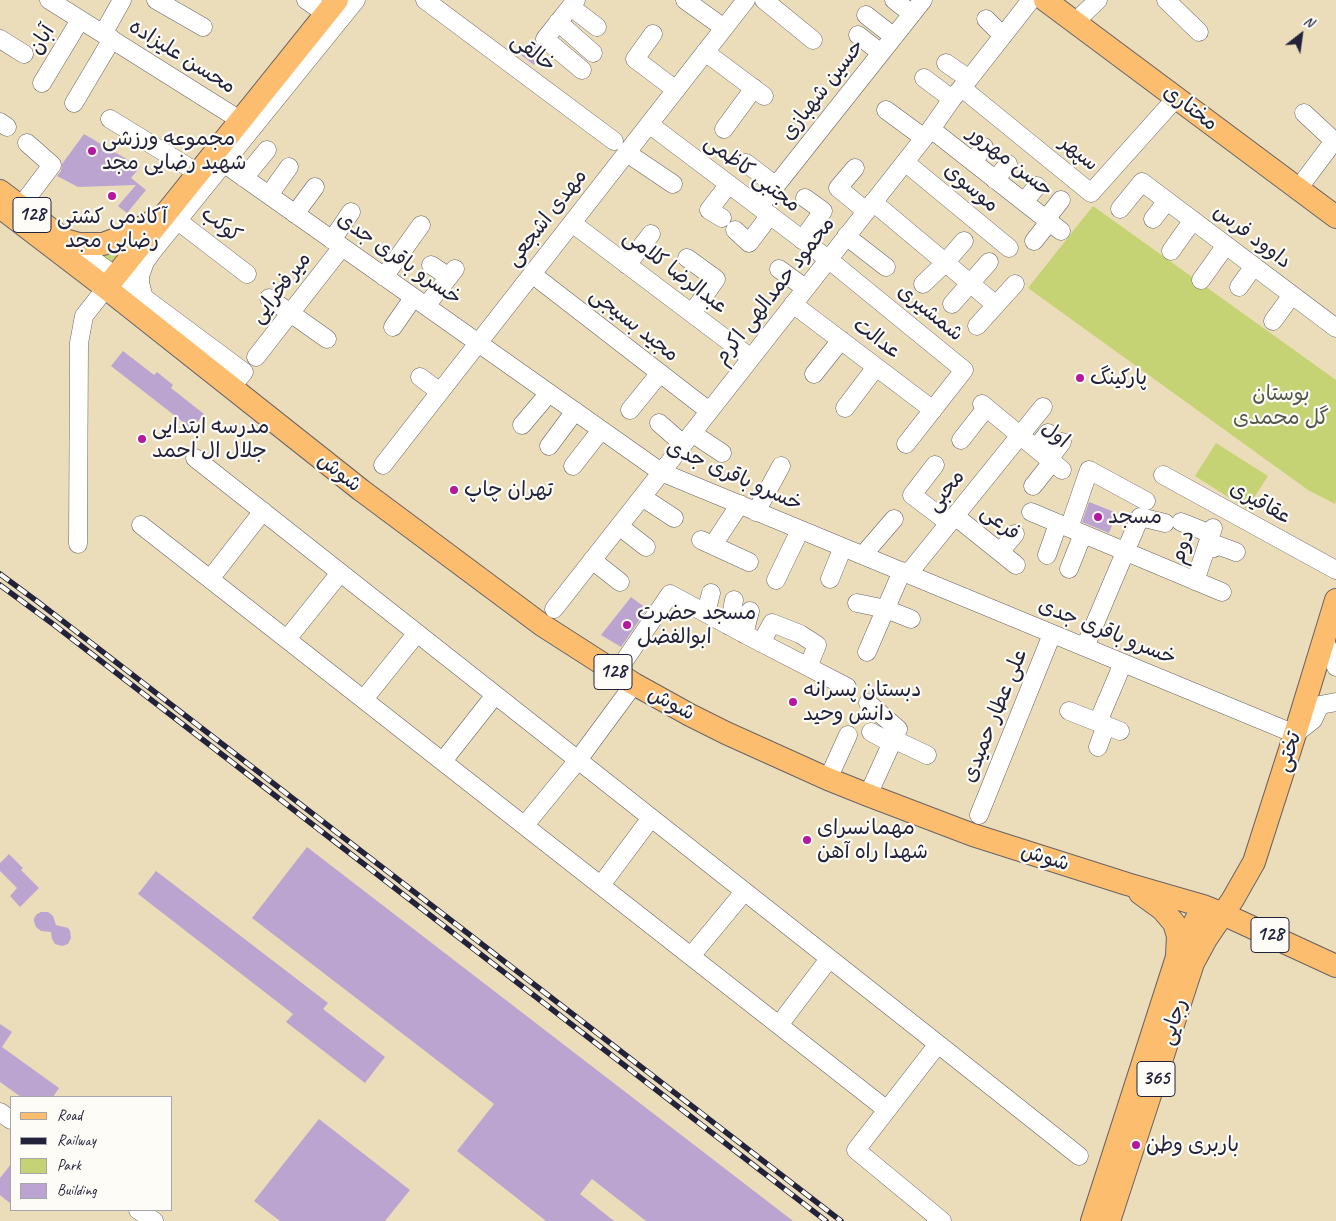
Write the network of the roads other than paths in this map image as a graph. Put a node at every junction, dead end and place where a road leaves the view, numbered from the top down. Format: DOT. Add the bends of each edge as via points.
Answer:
graph roads {
  1 [pos="122,0"];
  2 [pos="156,0"];
  3 [pos="306,0"];
  4 [pos="356,0"];
  5 [pos="425,0"];
  6 [pos="685,0"];
  7 [pos="746,0"];
  8 [pos="764,0"];
  9 [pos="894,0"];
  10 [pos="923,0"];
  11 [pos="1031,0"];
  12 [pos="1045,0"];
  13 [pos="1098,0"];
  14 [pos="1166,0"];
  15 [pos="52,1"];
  16 [pos="573,3"];
  17 [pos="331,7"];
  18 [pos="912,14"];
  19 [pos="866,15"];
  20 [pos="986,19"];
  21 [pos="80,20"];
  22 [pos="558,22"];
  23 [pos="1074,22"];
  24 [pos="203,27"];
  25 [pos="597,27"];
  26 [pos="724,28"];
  27 [pos="1199,32"];
  28 [pos="653,34"];
  29 [pos="858,35"];
  30 [pos="107,36"];
  31 [pos="1003,36"];
  32 [pos="894,37"];
  33 [pos="0,40"];
  34 [pos="812,40"];
  35 [pos="593,52"];
  36 [pos="705,52"];
  37 [pos="881,53"];
  38 [pos="24,54"];
  39 [pos="946,63"];
  40 [pos="582,70"];
  41 [pos="924,78"];
  42 [pos="42,83"];
  43 [pos="961,89"];
  44 [pos="676,90"];
  45 [pos="1176,98"];
  46 [pos="74,103"];
  47 [pos="886,110"];
  48 [pos="1304,113"];
  49 [pos="110,119"];
  50 [pos="240,120"];
  51 [pos="649,124"];
  52 [pos="724,129"];
  53 [pos="927,133"];
  54 [pos="28,143"];
  55 [pos="620,147"];
  56 [pos="984,147"];
  57 [pos="267,150"];
  58 [pos="218,159"];
  59 [pos="905,162"];
  60 [pos="973,162"];
  61 [pos="746,163"];
  62 [pos="1008,164"];
  63 [pos="289,167"];
  64 [pos="854,168"];
  65 [pos="198,173"];
  66 [pos="244,178"];
  67 [pos="996,180"];
  68 [pos="672,184"];
  69 [pos="729,184"];
  70 [pos="776,186"];
  71 [pos="1037,186"];
  72 [pos="315,188"];
  73 [pos="1298,189"];
  74 [pos="0,191"];
  75 [pos="268,195"];
  76 [pos="805,198"];
  77 [pos="1061,200"];
  78 [pos="1167,201"];
  79 [pos="1024,202"];
  80 [pos="869,206"];
  81 [pos="10,207"];
  82 [pos="1120,209"];
  83 [pos="765,211"];
  84 [pos="351,212"];
  85 [pos="295,214"];
  86 [pos="172,216"];
  87 [pos="1336,217"];
  88 [pos="1153,219"];
  89 [pos="1193,220"];
  90 [pos="572,223"];
  91 [pos="1052,224"];
  92 [pos="421,225"];
  93 [pos="651,234"];
  94 [pos="846,236"];
  95 [pos="65,240"];
  96 [pos="802,240"];
  97 [pos="964,241"];
  98 [pos="1034,242"];
  99 [pos="337,244"];
  100 [pos="1226,245"];
  101 [pos="1009,248"];
  102 [pos="1171,251"];
  103 [pos="687,258"];
  104 [pos="828,259"];
  105 [pos="989,262"];
  106 [pos="945,263"];
  107 [pos="431,265"];
  108 [pos="627,265"];
  109 [pos="1254,266"];
  110 [pos="886,267"];
  111 [pos="778,269"];
  112 [pos="247,274"];
  113 [pos="532,274"];
  114 [pos="384,277"];
  115 [pos="140,278"];
  116 [pos="1201,280"];
  117 [pos="110,282"];
  118 [pos="923,284"];
  119 [pos="971,284"];
  120 [pos="1015,284"];
  121 [pos="1239,287"];
  122 [pos="806,288"];
  123 [pos="1292,295"];
  124 [pos="144,298"];
  125 [pos="269,298"];
  126 [pos="420,302"];
  127 [pos="793,304"];
  128 [pos="952,304"];
  129 [pos="996,305"];
  130 [pos="291,312"];
  131 [pos="692,313"];
  132 [pos="1273,322"];
  133 [pos="393,326"];
  134 [pos="977,326"];
  135 [pos="1336,328"];
  136 [pos="327,339"];
  137 [pos="841,340"];
  138 [pos="478,343"];
  139 [pos="256,357"];
  140 [pos="751,358"];
  141 [pos="876,367"];
  142 [pos="660,373"];
  143 [pos="814,374"];
  144 [pos="420,377"];
  145 [pos="238,379"];
  146 [pos="440,392"];
  147 [pos="549,393"];
  148 [pos="845,408"];
  149 [pos="1043,408"];
  150 [pos="630,410"];
  151 [pos="933,410"];
  152 [pos="575,411"];
  153 [pos="709,411"];
  154 [pos="658,423"];
  155 [pos="522,425"];
  156 [pos="601,430"];
  157 [pos="1020,435"];
  158 [pos="1055,437"];
  159 [pos="688,438"];
  160 [pos="961,440"];
  161 [pos="906,444"];
  162 [pos="549,446"];
  163 [pos="722,453"];
  164 [pos="195,458"];
  165 [pos="1050,460"];
  166 [pos="383,465"];
  167 [pos="935,465"];
  168 [pos="573,466"];
  169 [pos="781,466"];
  170 [pos="661,472"];
  171 [pos="1163,475"];
  172 [pos="1033,486"];
  173 [pos="642,497"];
  174 [pos="1146,502"];
  175 [pos="740,504"];
  176 [pos="262,512"];
  177 [pos="756,512"];
  178 [pos="1030,512"];
  179 [pos="674,518"];
  180 [pos="894,519"];
  181 [pos="952,520"];
  182 [pos="141,525"];
  183 [pos="619,526"];
  184 [pos="1070,529"];
  185 [pos="800,530"];
  186 [pos="1015,534"];
  187 [pos="1210,536"];
  188 [pos="78,544"];
  189 [pos="646,547"];
  190 [pos="843,547"];
  191 [pos="1000,552"];
  192 [pos="1126,552"];
  193 [pos="1236,552"];
  194 [pos="1047,555"];
  195 [pos="863,556"];
  196 [pos="592,560"];
  197 [pos="749,562"];
  198 [pos="1016,566"];
  199 [pos="1070,569"];
  200 [pos="1336,570"];
  201 [pos="340,573"];
  202 [pos="905,573"];
  203 [pos="210,579"];
  204 [pos="830,579"];
  205 [pos="776,580"];
  206 [pos="1195,581"];
  207 [pos="620,582"];
  208 [pos="1222,592"];
  209 [pos="711,593"];
  210 [pos="734,600"];
  211 [pos="1336,600"];
  212 [pos="857,603"];
  213 [pos="554,609"];
  214 [pos="886,609"];
  215 [pos="750,611"];
  216 [pos="706,614"];
  217 [pos="911,620"];
  218 [pos="736,630"];
  219 [pos="417,633"];
  220 [pos="1052,634"];
  221 [pos="287,639"];
  222 [pos="1324,639"];
  223 [pos="761,643"];
  224 [pos="1085,648"];
  225 [pos="867,652"];
  226 [pos="1123,663"];
  227 [pos="808,667"];
  228 [pos="1336,667"];
  229 [pos="625,678"];
  230 [pos="847,687"];
  231 [pos="495,695"];
  232 [pos="364,699"];
  233 [pos="868,702"];
  234 [pos="1336,702"];
  235 [pos="1069,711"];
  236 [pos="1108,726"];
  237 [pos="871,732"];
  238 [pos="1295,734"];
  239 [pos="848,735"];
  240 [pos="894,737"];
  241 [pos="1098,747"];
  242 [pos="927,755"];
  243 [pos="578,760"];
  244 [pos="443,761"];
  245 [pos="828,779"];
  246 [pos="868,795"];
  247 [pos="979,815"];
  248 [pos="652,818"];
  249 [pos="525,825"];
  250 [pos="1127,884"];
  251 [pos="601,885"];
  252 [pos="744,892"];
  253 [pos="1220,906"];
  254 [pos="1197,936"];
  255 [pos="691,956"];
  256 [pos="1177,957"];
  257 [pos="829,959"];
  258 [pos="1336,966"];
  259 [pos="779,1025"];
  260 [pos="938,1044"];
  261 [pos="887,1110"];
  262 [pos="1078,1156"];
  263 [pos="139,1211"];
  264 [pos="154,1221"];
  265 [pos="942,1221"];
  266 [pos="1092,1221"];
  267 [pos="1109,1221"];
  1 -- 30 [label="street"];
  2 -- 24 [label="street"];
  3 -- 17 [label="street"];
  4 -- 58 [label="street"];
  5 -- 55 [label="street, خالقی"];
  6 -- 26 [label="street"];
  7 -- 26 [label="street, مهدی اشجعی"];
  8 -- 34 [label="street"];
  9 -- 18 [label="street"];
  10 -- 18 [label="street, حسین شهبازی"];
  11 -- 31 [label="street, محمود حمدالهی اکرم"];
  12 -- 23 [label="main road, مختاری"];
  13 -- 23 [label="street"];
  14 -- 27 [label="street"];
  15 -- 21 [label="street, محسن علیزاده"];
  16 -- 22 [label="street"];
  16 -- 25 [label="street"];
  17 -- 50 [label="main road"];
  18 -- 32 [label="street, حسین شهبازی"];
  19 -- 32 [label="street"];
  20 -- 31 [label="street"];
  21 -- 30 [label="street, محسن علیزاده"];
  21 -- 42 [label="street, آبان"];
  22 -- 35 [label="street"];
  22 -- 40 [label="street" via="546,38"];
  23 -- 45 [label="main road, مختاری"];
  26 -- 36 [label="street, مهدی اشجعی"];
  28 -- 44 [label="street" via="635,59"];
  29 -- 37 [label="street"];
  30 -- 46 [label="street"];
  30 -- 50 [label="street, محسن علیزاده"];
  31 -- 43 [label="street, محمود حمدالهی اکرم"];
  32 -- 37 [label="street, حسین شهبازی"];
  33 -- 38 [label="street"];
  36 -- 44 [label="street, مهدی اشجعی"];
  36 -- 52 [label="street" via="759,92"];
  37 -- 70 [label="street, حسین شهبازی"];
  39 -- 43 [label="street"];
  41 -- 43 [label="street"];
  43 -- 45 [label="street, سپهر" via="1091,193"];
  43 -- 53 [label="street, محمود حمدالهی اکرم"];
  44 -- 51 [label="street, مهدی اشجعی"];
  45 -- 73 [label="main road, مختاری"];
  47 -- 53 [label="street, حسن مهرور"];
  48 -- 73 [label="street" via="1334,141"];
  49 -- 65 [label="street"];
  50 -- 58 [label="main road"];
  51 -- 55 [label="street, مهدی اشجعی"];
  51 -- 69 [label="street, مجتبی کاظمی"];
  53 -- 59 [label="street, محمود حمدالهی اکرم"];
  53 -- 60 [label="street, حسن مهرور"];
  54 -- 81 [label="street" via="52,165"];
  55 -- 68 [label="street, خالقی"];
  55 -- 90 [label="street, مهدی اشجعی"];
  56 -- 60 [label="street"];
  57 -- 66 [label="street"];
  58 -- 65 [label="main road"];
  58 -- 66 [label="street, خسرو باقری جدی"];
  58 -- 86 [label="street"];
  59 -- 80 [label="street, محمود حمدالهی اکرم"];
  59 -- 101 [label="street, موسوی"];
  60 -- 67 [label="street, حسن مهرور"];
  61 -- 70 [label="street"];
  62 -- 67 [label="street"];
  63 -- 75 [label="street"];
  64 -- 80 [label="street" via="838,188"];
  65 -- 86 [label="main road"];
  66 -- 75 [label="street, خسرو باقری جدی"];
  67 -- 79 [label="street, حسن مهرور"];
  69 -- 83 [label="street, مجتبی کاظمی"];
  69 -- 83 [label="street" via="709,210 749,243"];
  70 -- 83 [label="street, حسین شهبازی"];
  71 -- 79 [label="street"];
  72 -- 85 [label="street"];
  73 -- 87 [label="main road, مختاری"];
  74 -- 81 [label="main road, شوش / 128"];
  75 -- 85 [label="street, خسرو باقری جدی"];
  76 -- 96 [label="street" via="823,211"];
  77 -- 91 [label="street"];
  78 -- 82 [label="street, داوود فرس" via="1142,182"];
  78 -- 88 [label="street"];
  78 -- 89 [label="street, داوود فرس"];
  79 -- 91 [label="street, حسن مهرور"];
  80 -- 94 [label="street, محمود حمدالهی اکرم"];
  80 -- 106 [label="street"];
  81 -- 95 [label="main road, شوش / 128"];
  81 -- 117 [label="main road, شوش / 128"];
  83 -- 96 [label="street, مجتبی کاظمی"];
  84 -- 99 [label="street, میرفخرایی"];
  85 -- 99 [label="street, خسرو باقری جدی"];
  86 -- 95 [label="main road" via="103,244 78,244"];
  86 -- 112 [label="street, کوکب"];
  86 -- 115 [label="street"];
  86 -- 117 [label="main road"];
  89 -- 100 [label="street, داوود فرس"];
  89 -- 102 [label="street"];
  90 -- 108 [label="street, عبدالرضا کلامی"];
  90 -- 113 [label="street, مهدی اشجعی"];
  91 -- 98 [label="street"];
  92 -- 114 [label="street"];
  93 -- 108 [label="street"];
  94 -- 104 [label="street, محمود حمدالهی اکرم"];
  94 -- 110 [label="street"];
  95 -- 117 [label="street"];
  96 -- 104 [label="street, مجتبی کاظمی"];
  97 -- 106 [label="street"];
  99 -- 114 [label="street, خسرو باقری جدی"];
  99 -- 130 [label="street, میرفخرایی"];
  100 -- 109 [label="street, داوود فرس"];
  100 -- 116 [label="street"];
  103 -- 131 [label="street" via="716,279"];
  104 -- 122 [label="street, محمود حمدالهی اکرم"];
  104 -- 151 [label="street, شمشیری" via="964,370"];
  105 -- 119 [label="street"];
  106 -- 118 [label="street"];
  106 -- 119 [label="street"];
  107 -- 126 [label="street" via="452,273"];
  108 -- 131 [label="street, عبدالرضا کلامی"];
  109 -- 121 [label="street"];
  109 -- 123 [label="street, داوود فرس"];
  111 -- 122 [label="street"];
  113 -- 138 [label="street, مهدی اشجعی"];
  113 -- 142 [label="street, مجید بسیجی"];
  114 -- 126 [label="street, خسرو باقری جدی"];
  115 -- 117 [label="street"];
  115 -- 124 [label="street"];
  117 -- 124 [label="street"];
  117 -- 145 [label="main road, شوش / 128"];
  117 -- 188 [label="street" via="84,316 79,343"];
  119 -- 128 [label="street"];
  119 -- 129 [label="street"];
  120 -- 129 [label="street"];
  122 -- 127 [label="street, محمود حمدالهی اکرم"];
  123 -- 132 [label="street"];
  123 -- 135 [label="street, داوود فرس"];
  124 -- 145 [label="street"];
  125 -- 130 [label="street"];
  126 -- 133 [label="street"];
  126 -- 138 [label="street, خسرو باقری جدی"];
  127 -- 137 [label="street, عدالت"];
  127 -- 140 [label="street, محمود حمدالهی اکرم"];
  129 -- 134 [label="street"];
  130 -- 136 [label="street"];
  130 -- 139 [label="street, میرفخرایی"];
  131 -- 140 [label="street, عبدالرضا کلامی"];
  137 -- 141 [label="street, عدالت"];
  137 -- 143 [label="street"];
  138 -- 146 [label="street, مهدی اشجعی"];
  138 -- 147 [label="street, خسرو باقری جدی"];
  140 -- 153 [label="street, محمود حمدالهی اکرم"];
  141 -- 148 [label="street"];
  141 -- 151 [label="street, عدالت"];
  142 -- 150 [label="street"];
  142 -- 153 [label="street, مجید بسیجی"];
  144 -- 146 [label="street"];
  145 -- 229 [label="main road, شوش / 128" via="368,496 542,625"];
  146 -- 166 [label="street, مهدی اشجعی"];
  147 -- 152 [label="street, خسرو باقری جدی"];
  147 -- 155 [label="street"];
  149 -- 157 [label="street, محبی"];
  151 -- 161 [label="street"];
  152 -- 156 [label="street, خسرو باقری جدی"];
  152 -- 162 [label="street"];
  153 -- 159 [label="street, محمود حمدالهی اکرم"];
  154 -- 159 [label="street"];
  156 -- 168 [label="street"];
  156 -- 170 [label="street, خسرو باقری جدی"];
  157 -- 160 [label="street" via="984,406"];
  157 -- 165 [label="street, اول"];
  157 -- 181 [label="street, محبی"];
  158 -- 165 [label="street"];
  159 -- 163 [label="street"];
  159 -- 170 [label="street, محمود حمدالهی اکرم"];
  164 -- 176 [label="street"];
  165 -- 172 [label="street"];
  167 -- 181 [label="street, فرعی" via="912,495"];
  169 -- 177 [label="street"];
  170 -- 173 [label="street, محمود حمدالهی اکرم"];
  170 -- 175 [label="street, خسرو باقری جدی"];
  171 -- 200 [label="street, عقاقیری"];
  173 -- 179 [label="street"];
  173 -- 183 [label="street, محمود حمدالهی اکرم"];
  174 -- 184 [label="street" via="1089,470"];
  175 -- 177 [label="street, خسرو باقری جدی"];
  175 -- 197 [label="street" via="707,542"];
  176 -- 201 [label="street"];
  176 -- 203 [label="street"];
  177 -- 185 [label="street, خسرو باقری جدی"];
  178 -- 184 [label="street"];
  180 -- 195 [label="street"];
  181 -- 191 [label="street, فرعی"];
  181 -- 202 [label="street, محبی"];
  182 -- 203 [label="street"];
  183 -- 189 [label="street"];
  183 -- 196 [label="street, محمود حمدالهی اکرم"];
  184 -- 192 [label="street"];
  184 -- 194 [label="street"];
  184 -- 199 [label="street"];
  185 -- 190 [label="street, خسرو باقری جدی"];
  185 -- 205 [label="street"];
  186 -- 191 [label="street"];
  187 -- 192 [label="street" via="1140,516"];
  187 -- 193 [label="street" via="1214,548 1217,544"];
  187 -- 206 [label="street, دوم"];
  190 -- 195 [label="street, خسرو باقری جدی"];
  190 -- 204 [label="street"];
  191 -- 198 [label="street, فرعی"];
  192 -- 206 [label="street"];
  192 -- 224 [label="street"];
  195 -- 202 [label="street, خسرو باقری جدی"];
  196 -- 207 [label="street"];
  196 -- 213 [label="street, محمود حمدالهی اکرم"];
  201 -- 219 [label="street"];
  201 -- 221 [label="street"];
  202 -- 214 [label="street, محبی"];
  202 -- 220 [label="street, خسرو باقری جدی"];
  203 -- 221 [label="street"];
  206 -- 208 [label="street"];
  209 -- 216 [label="street"];
  210 -- 218 [label="street"];
  211 -- 222 [label="main road, تختی"];
  212 -- 214 [label="street"];
  214 -- 217 [label="street"];
  214 -- 225 [label="street, محبی"];
  215 -- 218 [label="street"];
  216 -- 218 [label="street"];
  216 -- 229 [label="street" via="670,594"];
  218 -- 223 [label="street"];
  219 -- 231 [label="street"];
  219 -- 232 [label="street"];
  220 -- 224 [label="street, خسرو باقری جدی"];
  220 -- 247 [label="street, علی عطار حمیدی" via="994,762"];
  221 -- 232 [label="street"];
  222 -- 228 [label="street"];
  222 -- 238 [label="main road, تختی"];
  223 -- 227 [label="street"];
  223 -- 227 [label="street" via="772,623 800,634 817,645"];
  224 -- 226 [label="street, خسرو باقری جدی"];
  226 -- 236 [label="street"];
  226 -- 238 [label="street, خسرو باقری جدی"];
  227 -- 230 [label="street"];
  229 -- 243 [label="street"];
  229 -- 245 [label="main road, شوش / 128" via="726,733"];
  231 -- 243 [label="street"];
  231 -- 244 [label="street"];
  232 -- 244 [label="street"];
  233 -- 240 [label="street"];
  234 -- 238 [label="street" via="1320,704 1312,720"];
  235 -- 236 [label="street"];
  236 -- 241 [label="street"];
  237 -- 240 [label="street"];
  238 -- 253 [label="main road, تختی" via="1254,862"];
  239 -- 245 [label="street"];
  240 -- 242 [label="street"];
  240 -- 246 [label="street"];
  243 -- 248 [label="street"];
  243 -- 249 [label="street"];
  244 -- 249 [label="street"];
  245 -- 246 [label="main road, شوش / 128"];
  246 -- 250 [label="main road, شوش / 128" via="973,835"];
  248 -- 251 [label="street"];
  248 -- 252 [label="street"];
  249 -- 251 [label="street"];
  250 -- 253 [label="main road, شوش / 128"];
  250 -- 256 [label="main road, 365" via="1162,909 1174,923 1178,936"];
  251 -- 255 [label="street"];
  252 -- 255 [label="street"];
  252 -- 257 [label="street"];
  253 -- 254 [label="main road, 365"];
  253 -- 258 [label="main road, شوش / 128"];
  254 -- 256 [label="main road, 365"];
  254 -- 267 [label="main road, رجایی / 365" via="1193,963"];
  255 -- 259 [label="street"];
  256 -- 266 [label="main road, رجایی / 365"];
  257 -- 259 [label="street"];
  257 -- 260 [label="street"];
  259 -- 261 [label="street"];
  260 -- 261 [label="street"];
  260 -- 262 [label="street"];
  261 -- 265 [label="street" via="856,1150"];
  263 -- 264 [label="street"];
}
